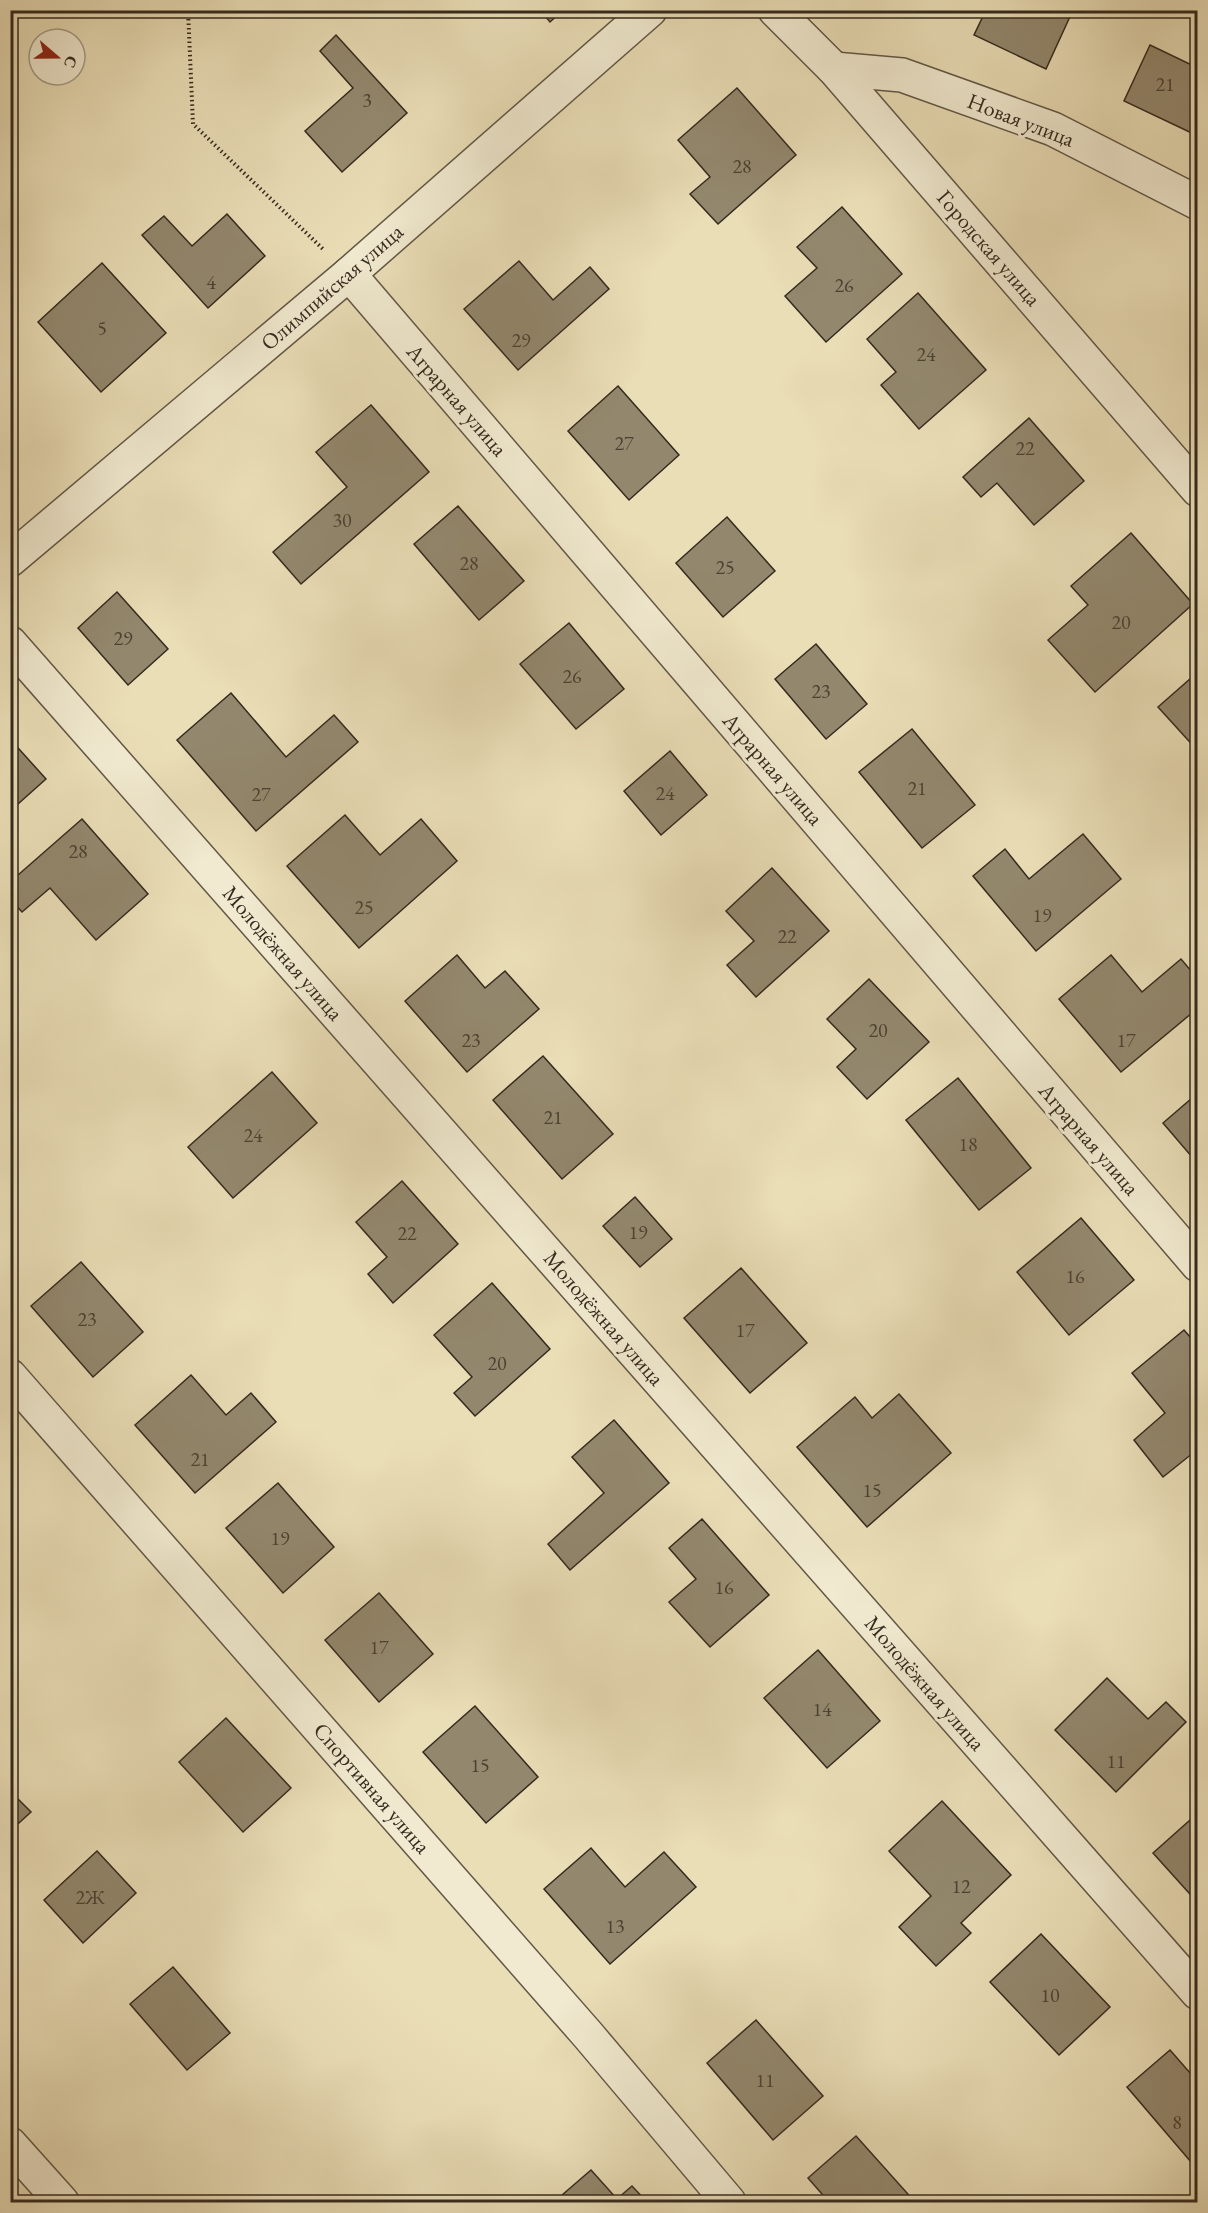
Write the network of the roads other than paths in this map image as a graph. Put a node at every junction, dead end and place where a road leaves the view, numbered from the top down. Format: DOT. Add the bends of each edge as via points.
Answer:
graph roads {
  1 [pos="650,10"];
  2 [pos="775,10"];
  3 [pos="834,69"];
  4 [pos="1197,203"];
  5 [pos="348,273"];
  6 [pos="1197,490"];
  7 [pos="10,560"];
  8 [pos="10,643"];
  9 [pos="1197,1265"];
  10 [pos="10,1376"];
  11 [pos="1197,1993"];
  12 [pos="10,2144"];
  13 [pos="62,2202"];
  14 [pos="729,2202"];
  1 -- 5 [label="street, Олимпийская улица"];
  2 -- 3 [label="street, Городская улица"];
  3 -- 4 [label="street, Новая улица" via="902,75 1053,129"];
  3 -- 6 [label="street, Городская улица"];
  5 -- 7 [label="street, Олимпийская улица"];
  5 -- 9 [label="street, Аграрная улица"];
  8 -- 11 [label="street, Молодёжная улица"];
  10 -- 14 [label="street, Спортивная улица" via="588,2035"];
  12 -- 13 [label="street"];
}
